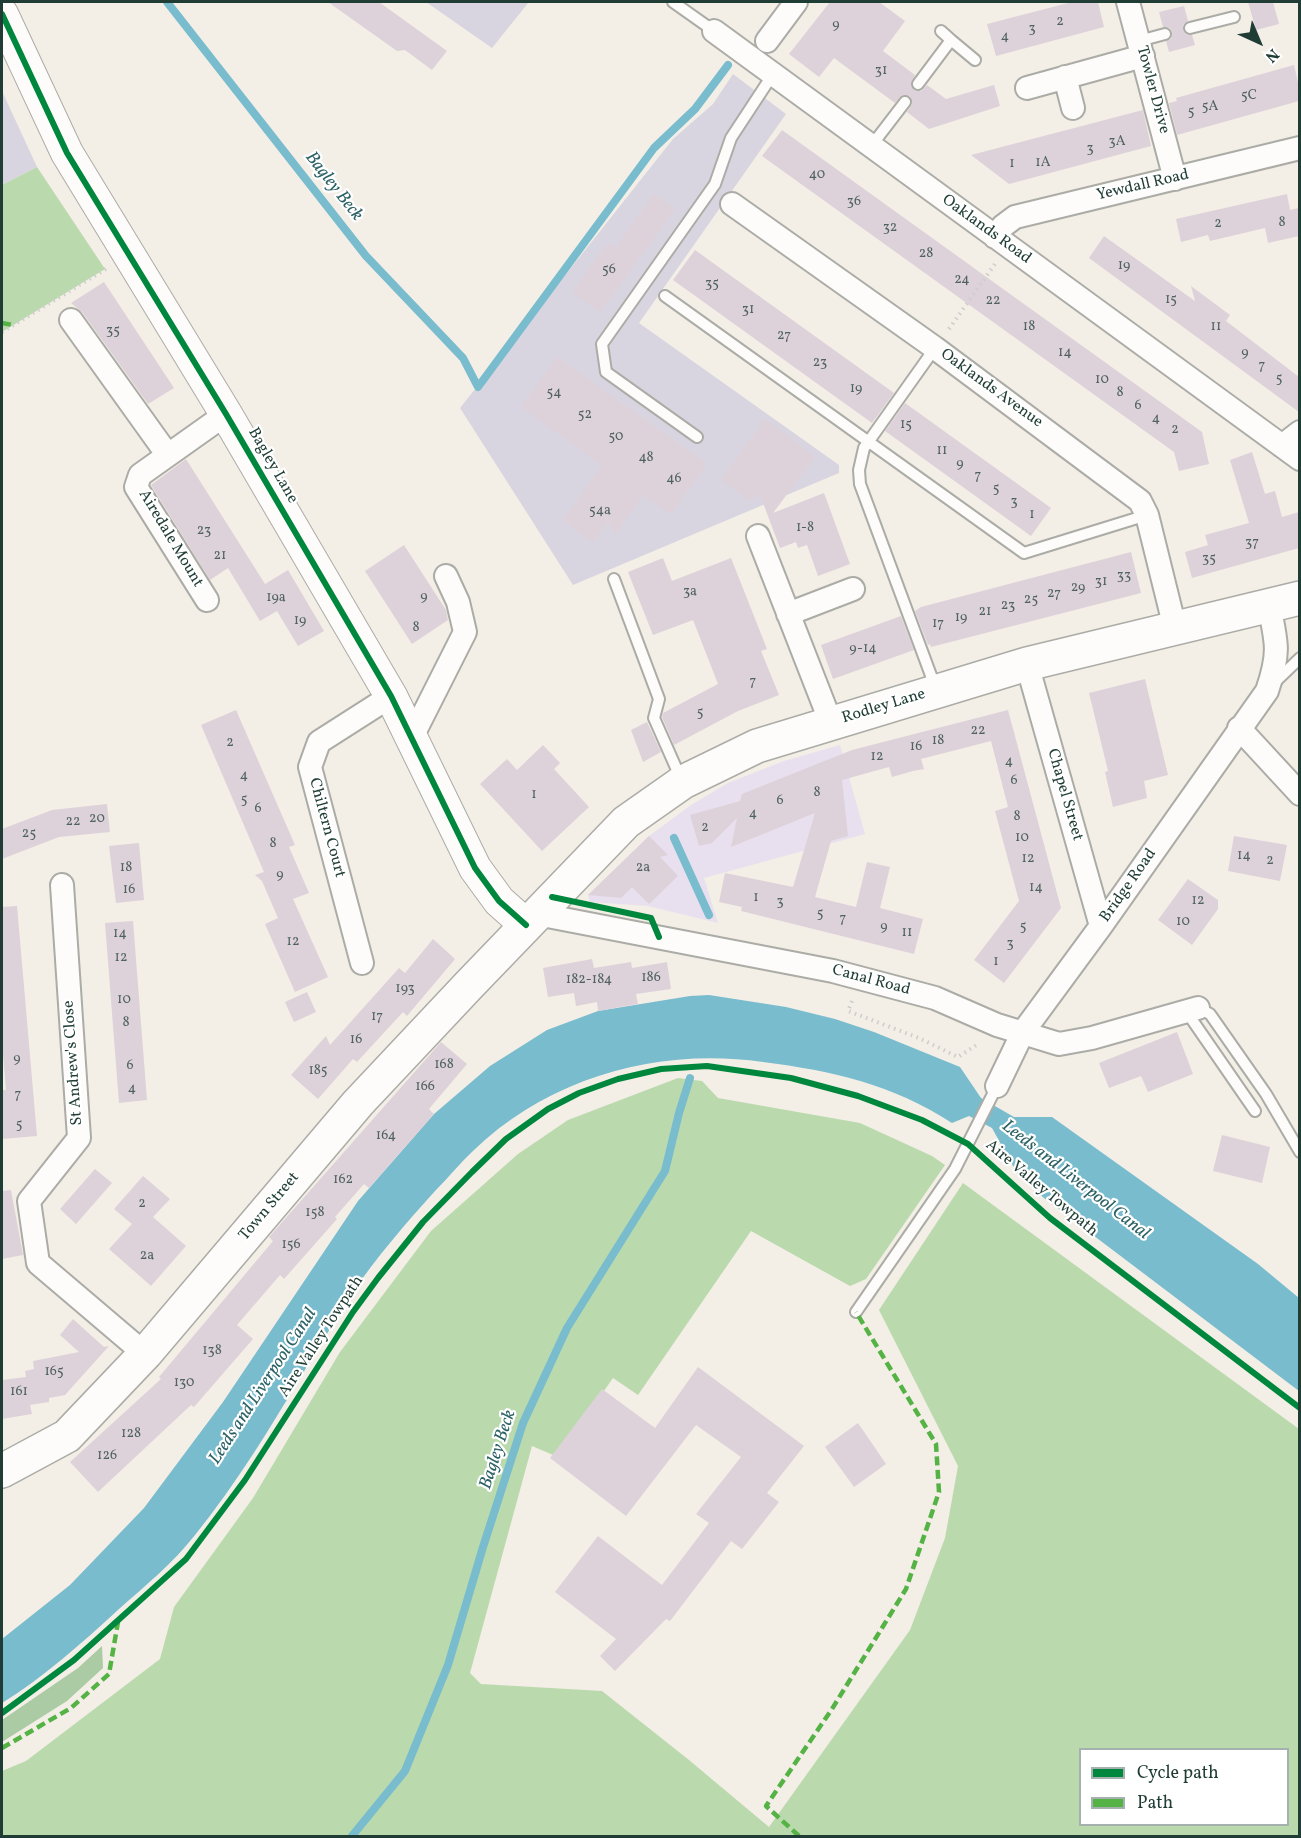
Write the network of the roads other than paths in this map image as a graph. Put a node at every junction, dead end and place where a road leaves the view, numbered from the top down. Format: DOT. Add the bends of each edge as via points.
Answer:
graph roads {
  1 [pos="673,2"];
  2 [pos="796,2"];
  3 [pos="1128,2"];
  4 [pos="2,14"];
  5 [pos="1234,17"];
  6 [pos="1190,28"];
  7 [pos="714,31"];
  8 [pos="941,31"];
  9 [pos="1165,34"];
  10 [pos="951,40"];
  11 [pos="767,41"];
  12 [pos="1141,48"];
  13 [pos="975,60"];
  14 [pos="773,74"];
  15 [pos="1065,77"];
  16 [pos="918,84"];
  17 [pos="1027,88"];
  18 [pos="905,102"];
  19 [pos="1073,108"];
  20 [pos="872,145"];
  21 [pos="1299,148"];
  22 [pos="1175,179"];
  23 [pos="732,204"];
  24 [pos="1001,242"];
  25 [pos="665,296"];
  26 [pos="70,320"];
  27 [pos="935,348"];
  28 [pos="226,414"];
  29 [pos="1299,432"];
  30 [pos="697,437"];
  31 [pos="869,440"];
  32 [pos="1291,453"];
  33 [pos="166,454"];
  34 [pos="1147,515"];
  35 [pos="758,536"];
  36 [pos="446,576"];
  37 [pos="614,579"];
  38 [pos="853,589"];
  39 [pos="207,600"];
  40 [pos="1284,602"];
  41 [pos="788,614"];
  42 [pos="1175,628"];
  43 [pos="1299,658"];
  44 [pos="1026,664"];
  45 [pos="1267,691"];
  46 [pos="936,692"];
  47 [pos="391,696"];
  48 [pos="831,723"];
  49 [pos="1239,728"];
  50 [pos="412,737"];
  51 [pos="683,782"];
  52 [pos="1299,794"];
  53 [pos="62,885"];
  54 [pos="531,920"];
  55 [pos="1101,926"];
  56 [pos="362,963"];
  57 [pos="1192,1010"];
  58 [pos="1023,1032"];
  59 [pos="998,1086"];
  60 [pos="1255,1111"];
  61 [pos="1299,1152"];
  62 [pos="856,1312"];
  63 [pos="145,1354"];
  64 [pos="2,1471"];
  1 -- 7 [label="lane, Oaklands Road"];
  2 -- 11 [label="street"];
  3 -- 12 [label="street, Towler Drive"];
  4 -- 28 [label="street, Bagley Lane" via="66,153"];
  5 -- 6 [label="lane"];
  7 -- 14 [label="street, Oaklands Road"];
  8 -- 10 [label="lane"];
  9 -- 12 [label="lane"];
  10 -- 13 [label="lane"];
  10 -- 16 [label="lane"];
  12 -- 15 [label="street"];
  12 -- 22 [label="street, Towler Drive"];
  14 -- 20 [label="street, Oaklands Road"];
  14 -- 30 [label="lane" via="731,138 715,184 602,344 606,372"];
  15 -- 17 [label="street"];
  15 -- 19 [label="street"];
  18 -- 20 [label="lane"];
  20 -- 24 [label="street, Oaklands Road"];
  21 -- 22 [label="street, Yewdall Road"];
  22 -- 24 [label="street, Yewdall Road" via="1015,217 1003,226"];
  23 -- 27 [label="street, Oaklands Avenue"];
  24 -- 32 [label="street, Oaklands Road"];
  25 -- 31 [label="lane"];
  26 -- 33 [label="street"];
  27 -- 31 [label="lane"];
  27 -- 34 [label="street, Oaklands Avenue" via="1130,492"];
  28 -- 33 [label="street, Airedale Mount"];
  28 -- 47 [label="street, Bagley Lane"];
  29 -- 32 [label="street"];
  31 -- 34 [label="lane" via="1024,553"];
  31 -- 46 [label="lane" via="859,470 861,484"];
  33 -- 39 [label="street, Airedale Mount" via="140,474 136,487"];
  34 -- 42 [label="street, Oaklands Avenue"];
  35 -- 41 [label="street"];
  36 -- 50 [label="street" via="458,602 465,632"];
  37 -- 51 [label="lane" via="659,699 654,718"];
  38 -- 41 [label="street"];
  40 -- 42 [label="main road, Rodley Lane"];
  40 -- 45 [label="street, Bridge Road" via="1275,666"];
  41 -- 48 [label="street"];
  42 -- 44 [label="main road, Rodley Lane"];
  43 -- 45 [label="lane, Bridge Road"];
  44 -- 46 [label="main road, Rodley Lane"];
  44 -- 55 [label="street, Chapel Street"];
  45 -- 49 [label="street, Bridge Road"];
  46 -- 48 [label="main road, Rodley Lane"];
  47 -- 50 [label="street, Bagley Lane"];
  47 -- 56 [label="street, Chiltern Court" via="319,742 310,766"];
  48 -- 51 [label="main road, Rodley Lane" via="757,746"];
  49 -- 52 [label="street"];
  49 -- 55 [label="street, Bridge Road"];
  50 -- 54 [label="street, Bagley Lane" via="474,868 499,902"];
  51 -- 54 [label="main road, Rodley Lane" via="627,822"];
  53 -- 63 [label="street, St Andrew's Close" via="79,1138 29,1201 38,1263"];
  54 -- 58 [label="street, Canal Road" via="652,936 833,971 934,998"];
  54 -- 63 [label="main road, Town Street" via="358,1103"];
  55 -- 58 [label="street, Bridge Road"];
  57 -- 58 [label="street, Canal Road" via="1059,1044"];
  57 -- 60 [label="lane"];
  57 -- 61 [label="lane" via="1210,1014 1266,1094"];
  58 -- 59 [label="street, Bridge Road"];
  59 -- 62 [label="lane" via="955,1169"];
  63 -- 64 [label="main road, Town Street" via="68,1436"];
}
